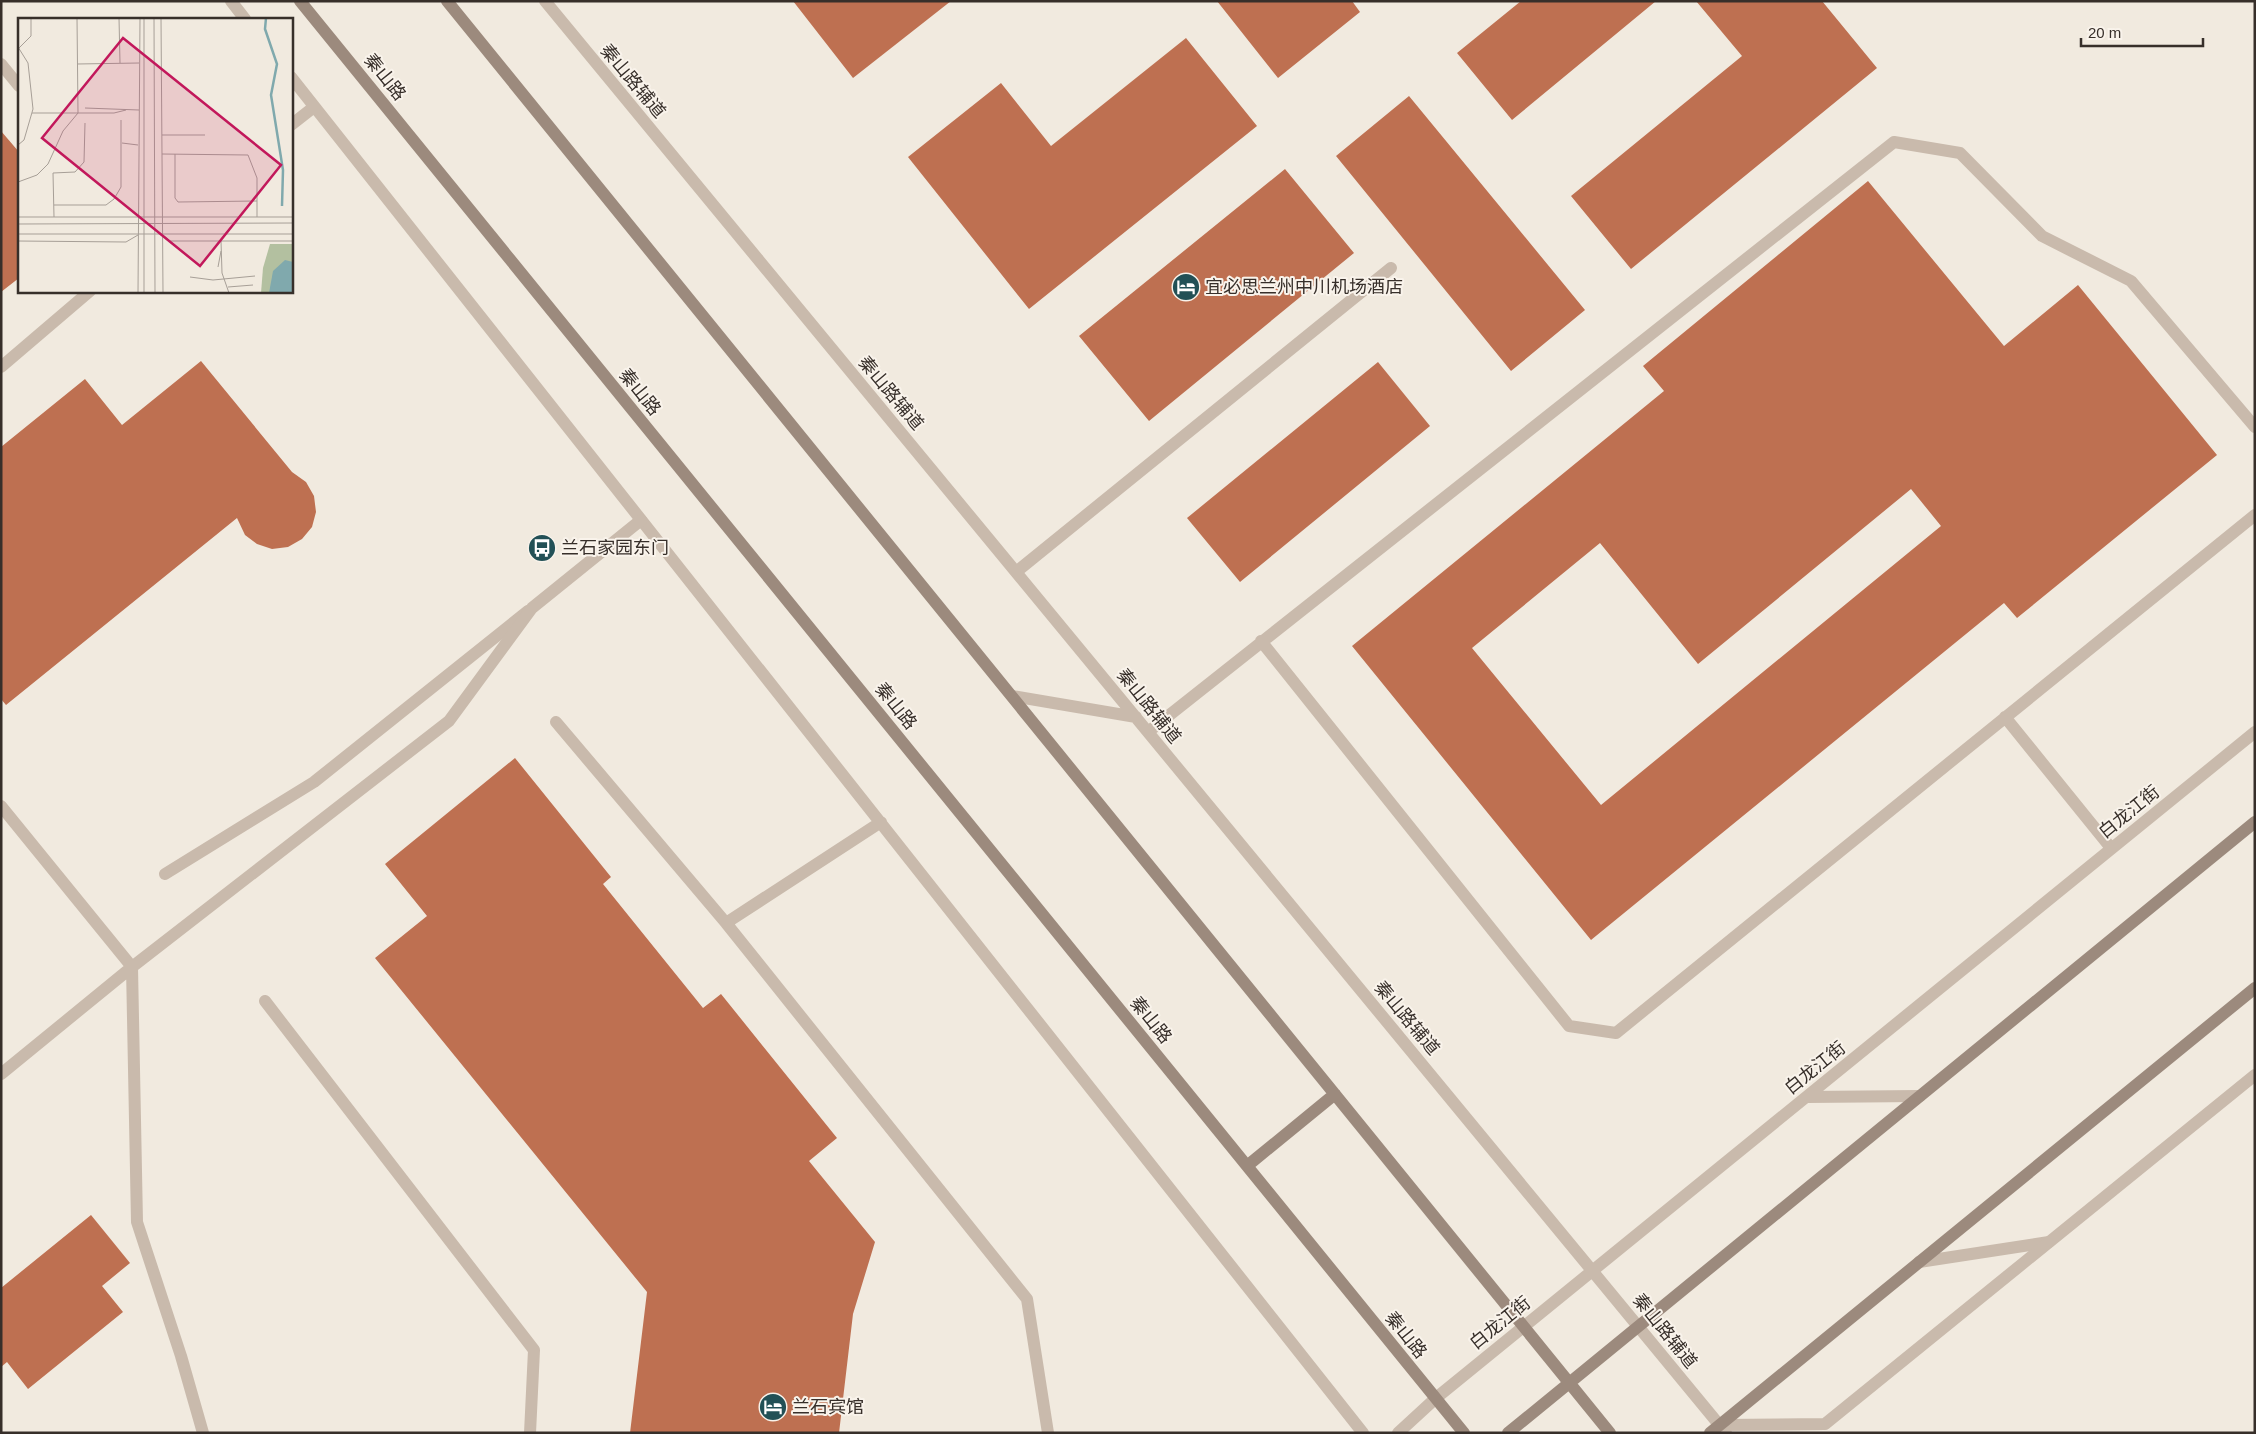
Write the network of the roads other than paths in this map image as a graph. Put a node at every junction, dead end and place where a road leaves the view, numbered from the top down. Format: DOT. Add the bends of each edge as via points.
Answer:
graph roads {
  1 [pos="231,1"];
  2 [pos="300,1"];
  3 [pos="447,1"];
  4 [pos="545,1"];
  5 [pos="244,18"];
  6 [pos="1,64"];
  7 [pos="292,78"];
  8 [pos="18,85"];
  9 [pos="314,106"];
  10 [pos="292,124"];
  11 [pos="1392,268"];
  12 [pos="89,292"];
  13 [pos="1,367"];
  14 [pos="2255,427"];
  15 [pos="2255,515"];
  16 [pos="641,520"];
  17 [pos="1016,572"];
  18 [pos="532,608"];
  19 [pos="1261,642"];
  20 [pos="1012,696"];
  21 [pos="1136,717"];
  22 [pos="2005,717"];
  23 [pos="556,722"];
  24 [pos="1148,732"];
  25 [pos="2255,732"];
  26 [pos="1,806"];
  27 [pos="881,822"];
  28 [pos="2255,822"];
  29 [pos="2111,848"];
  30 [pos="165,874"];
  31 [pos="726,924"];
  32 [pos="132,966"];
  33 [pos="2255,988"];
  34 [pos="265,1001"];
  35 [pos="1,1074"];
  36 [pos="2255,1076"];
  37 [pos="1335,1094"];
  38 [pos="1920,1096"];
  39 [pos="1807,1097"];
  40 [pos="1247,1166"];
  41 [pos="2049,1242"];
  42 [pos="1918,1262"];
  43 [pos="1593,1271"];
  44 [pos="1638,1326"];
  45 [pos="1524,1327"];
  46 [pos="1570,1383"];
  47 [pos="1436,1398"];
  48 [pos="1719,1430"];
  49 [pos="203,1433"];
  50 [pos="530,1433"];
  51 [pos="1048,1433"];
  52 [pos="1363,1433"];
  53 [pos="1398,1433"];
  54 [pos="1464,1433"];
  55 [pos="1508,1433"];
  56 [pos="1610,1433"];
  1 -- 5 [label="street"];
  2 -- 40 [label="street, 秦山路"];
  3 -- 20 [label="street"];
  4 -- 17 [label="street, 秦山路辅道"];
  6 -- 8 [label="street"];
  7 -- 9 [label="street"];
  9 -- 10 [label="street"];
  9 -- 16 [label="street"];
  11 -- 17 [label="street"];
  12 -- 13 [label="street"];
  14 -- 19 [label="street" via="2131,281 2042,236 1960,153 1894,142"];
  15 -- 22 [label="street"];
  16 -- 18 [label="street"];
  16 -- 27 [label="street"];
  17 -- 21 [label="street, 秦山路辅道"];
  18 -- 30 [label="street" via="314,782"];
  18 -- 32 [label="street" via="449,721"];
  19 -- 22 [label="street" via="1569,1026 1616,1033"];
  19 -- 24 [label="street"];
  20 -- 21 [label="street"];
  20 -- 37 [label="street"];
  21 -- 24 [label="street, 秦山路辅道"];
  22 -- 29 [label="street"];
  23 -- 31 [label="street"];
  24 -- 43 [label="street, 秦山路辅道"];
  25 -- 29 [label="street, 白龙江街"];
  26 -- 32 [label="street"];
  27 -- 31 [label="street"];
  27 -- 52 [label="street"];
  28 -- 38 [label="street"];
  29 -- 39 [label="street, 白龙江街"];
  31 -- 51 [label="street" via="1027,1299"];
  32 -- 35 [label="street"];
  32 -- 49 [label="street" via="137,1222"];
  33 -- 42 [label="street"];
  34 -- 50 [label="street" via="534,1350"];
  36 -- 41 [label="street"];
  37 -- 40 [label="street"];
  37 -- 45 [label="street"];
  38 -- 39 [label="street"];
  38 -- 44 [label="street"];
  39 -- 43 [label="street, 白龙江街"];
  40 -- 47 [label="street, 秦山路"];
  41 -- 42 [label="street"];
  41 -- 48 [label="street" via="1825,1424"];
  42 -- 48 [label="street"];
  43 -- 44 [label="street, 秦山路辅道"];
  43 -- 45 [label="street, 白龙江街"];
  44 -- 46 [label="street"];
  44 -- 48 [label="street, 秦山路辅道"];
  45 -- 46 [label="street"];
  45 -- 47 [label="street, 白龙江街"];
  46 -- 55 [label="street"];
  46 -- 56 [label="street"];
  47 -- 53 [label="street, 白龙江街"];
  47 -- 54 [label="street, 秦山路"];
}
